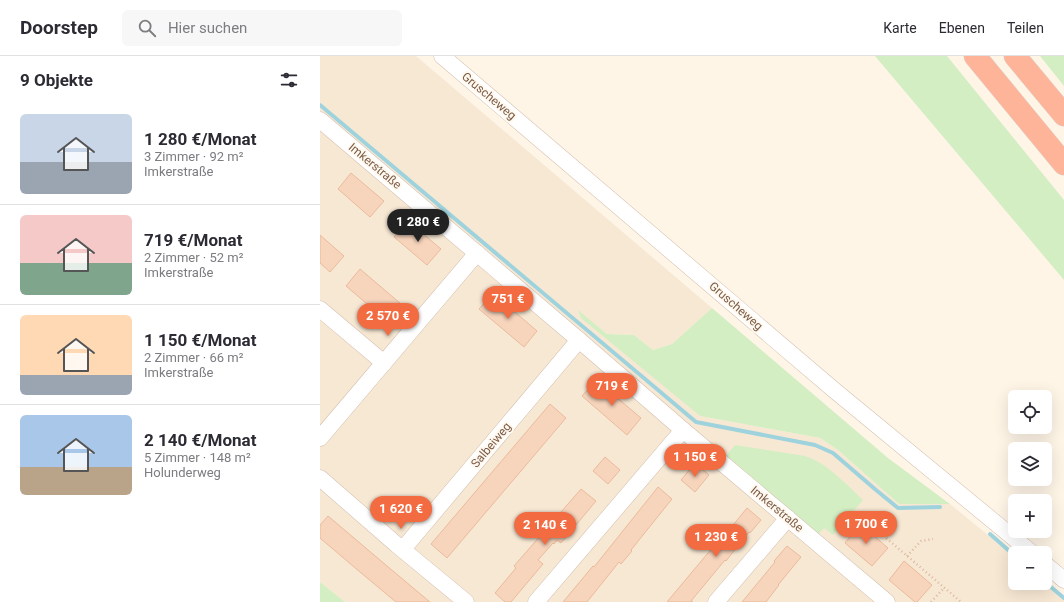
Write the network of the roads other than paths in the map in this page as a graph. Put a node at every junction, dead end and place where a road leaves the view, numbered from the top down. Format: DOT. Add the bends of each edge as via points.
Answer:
graph roads {
  1 [pos="442,56"];
  2 [pos="975,56"];
  3 [pos="1015,56"];
  4 [pos="1064,115"];
  5 [pos="320,120"];
  6 [pos="1064,164"];
  7 [pos="477,253"];
  8 [pos="320,309"];
  9 [pos="579,340"];
  10 [pos="384,363"];
  11 [pos="683,430"];
  12 [pos="320,438"];
  13 [pos="320,478"];
  14 [pos="788,518"];
  15 [pos="1023,546"];
  16 [pos="403,549"];
  17 [pos="1052,570"];
  18 [pos="1064,580"];
  19 [pos="466,602"];
  20 [pos="536,602"];
  21 [pos="716,602"];
  22 [pos="887,602"];
  1 -- 15 [label="street, Gruscheweg" via="834,390"];
  2 -- 6 [label="highway"];
  3 -- 4 [label="highway"];
  5 -- 7 [label="street, Imkerstraße"];
  7 -- 9 [label="street, Imkerstraße"];
  7 -- 10 [label="street"];
  8 -- 10 [label="street"];
  9 -- 11 [label="street, Imkerstraße"];
  9 -- 16 [label="street, Salbeiweg"];
  10 -- 12 [label="street"];
  11 -- 14 [label="street, Imkerstraße"];
  11 -- 20 [label="street"];
  13 -- 16 [label="street"];
  14 -- 21 [label="street"];
  14 -- 22 [label="street, Imkerstraße"];
  16 -- 19 [label="street"];
  17 -- 18 [label="street"];
}
